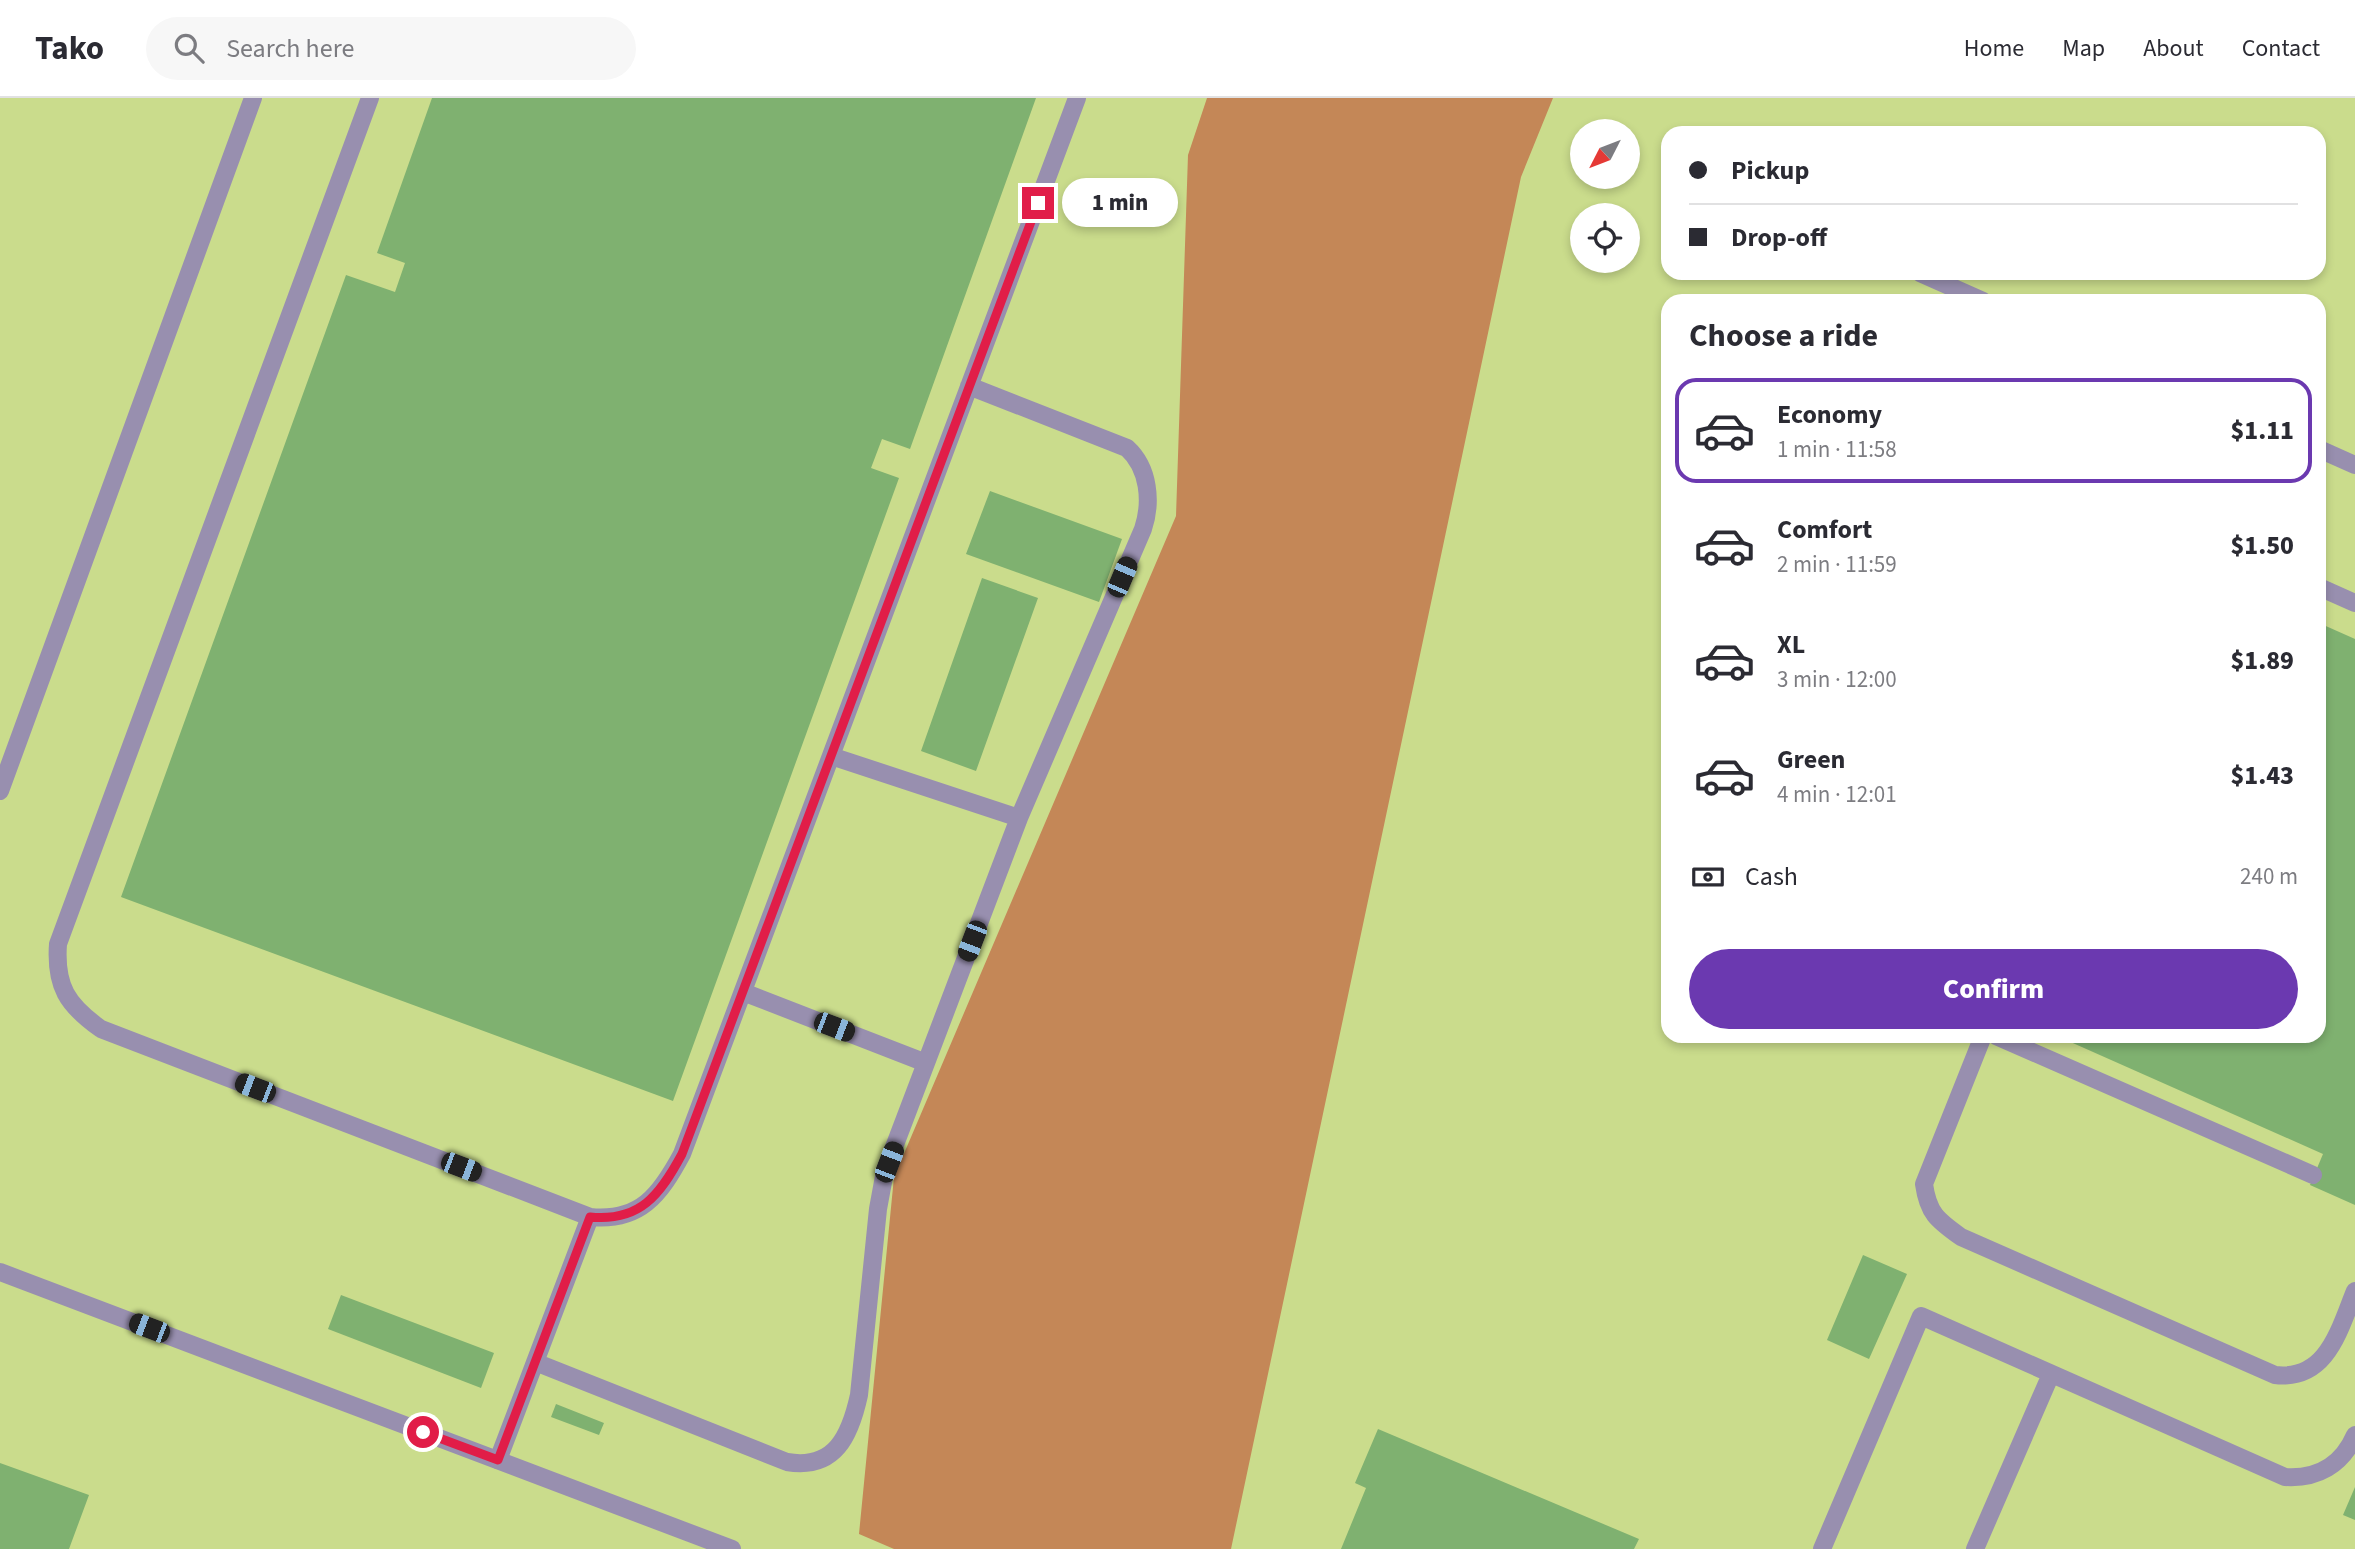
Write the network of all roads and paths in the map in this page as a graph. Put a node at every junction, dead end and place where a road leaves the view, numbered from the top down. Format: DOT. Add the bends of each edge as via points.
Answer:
graph roads {
  1 [pos="253,98"];
  2 [pos="370,98"];
  3 [pos="1077,98"];
  4 [pos="1936,280"];
  5 [pos="1967,294"];
  6 [pos="969,386"];
  7 [pos="2326,452"];
  8 [pos="2355,465"];
  9 [pos="2326,590"];
  10 [pos="2355,603"];
  11 [pos="831,756"];
  12 [pos="0,791"];
  13 [pos="1019,818"];
  14 [pos="743,992"];
  15 [pos="1980,1043"];
  16 [pos="2012,1043"];
  17 [pos="926,1063"];
  18 [pos="2312,1175"];
  19 [pos="590,1217"];
  20 [pos="0,1272"];
  21 [pos="2355,1291"];
  22 [pos="535,1362"];
  23 [pos="2051,1374"];
  24 [pos="2355,1435"];
  25 [pos="498,1460"];
  26 [pos="732,1549"];
  27 [pos="1822,1549"];
  28 [pos="1975,1549"];
  1 -- 12 [label="street"];
  2 -- 19 [label="street" via="58,944 56,968 65,994 80,1014 101,1029"];
  3 -- 6 [label="street"];
  4 -- 5 [label="street"];
  6 -- 11 [label="street"];
  6 -- 13 [label="street" via="1126,448 1145,475 1143,529"];
  7 -- 8 [label="street"];
  9 -- 10 [label="street"];
  11 -- 13 [label="street"];
  11 -- 14 [label="street"];
  13 -- 17 [label="street"];
  14 -- 17 [label="street"];
  14 -- 19 [label="street" via="682,1154 668,1179 643,1206 628,1214 610,1219"];
  15 -- 21 [label="street" via="1924,1184 1927,1205 1941,1223 1961,1237 2276,1375 2292,1377 2321,1360"];
  16 -- 18 [label="street"];
  17 -- 22 [label="street" via="885,1171 855,1411 845,1437 830,1454 811,1463 787,1462"];
  19 -- 22 [label="street"];
  20 -- 25 [label="street"];
  22 -- 25 [label="street"];
  23 -- 24 [label="street" via="2286,1477 2322,1473 2339,1459"];
  23 -- 27 [label="street" via="1922,1316"];
  23 -- 28 [label="street"];
  25 -- 26 [label="street"];
}
